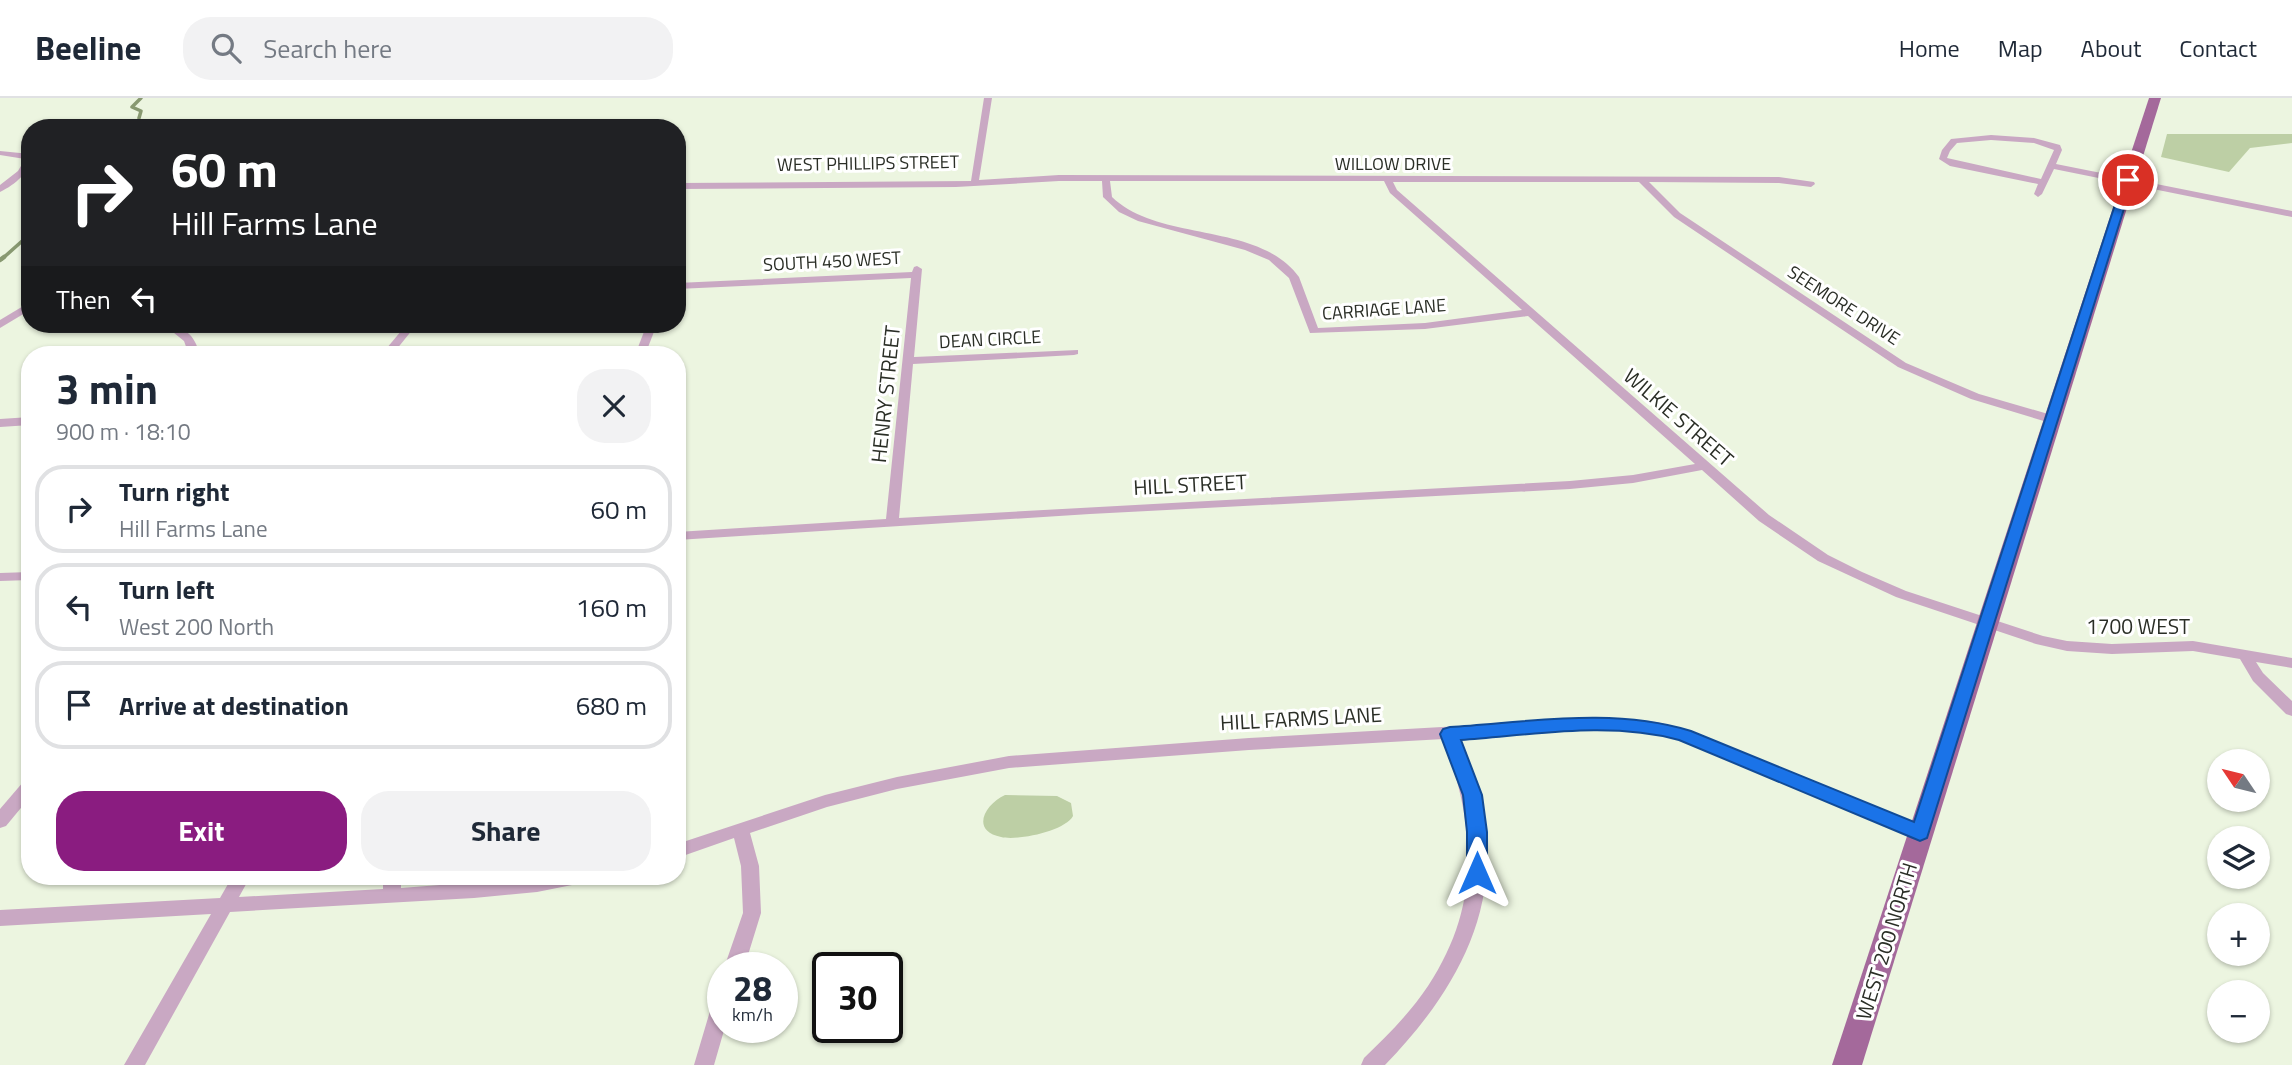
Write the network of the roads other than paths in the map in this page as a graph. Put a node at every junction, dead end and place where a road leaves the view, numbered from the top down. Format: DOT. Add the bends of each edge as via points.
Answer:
graph roads {
  1 [pos="988,98"];
  2 [pos="2155,98"];
  3 [pos="0,153"];
  4 [pos="21,156"];
  5 [pos="2052,166"];
  6 [pos="21,173"];
  7 [pos="1106,178"];
  8 [pos="1387,179"];
  9 [pos="1641,179"];
  10 [pos="975,181"];
  11 [pos="2043,182"];
  12 [pos="2127,182"];
  13 [pos="1811,184"];
  14 [pos="686,186"];
  15 [pos="0,189"];
  16 [pos="2038,194"];
  17 [pos="2292,214"];
  18 [pos="916,272"];
  19 [pos="686,286"];
  20 [pos="21,311"];
  21 [pos="1531,312"];
  22 [pos="17,314"];
  23 [pos="21,314"];
  24 [pos="0,325"];
  25 [pos="1074,352"];
  26 [pos="908,361"];
  27 [pos="2051,419"];
  28 [pos="21,421"];
  29 [pos="0,422"];
  30 [pos="1705,466"];
  31 [pos="892,524"];
  32 [pos="686,535"];
  33 [pos="21,576"];
  34 [pos="0,577"];
  35 [pos="1986,624"];
  36 [pos="2244,654"];
  37 [pos="2292,663"];
  38 [pos="2292,710"];
  39 [pos="1450,734"];
  40 [pos="21,796"];
  41 [pos="0,821"];
  42 [pos="741,830"];
  43 [pos="1920,833"];
  44 [pos="686,848"];
  45 [pos="236,885"];
  46 [pos="537,885"];
  47 [pos="392,886"];
  48 [pos="224,906"];
  49 [pos="0,918"];
  50 [pos="739,952"];
  51 [pos="711,1043"];
  52 [pos="134,1065"];
  53 [pos="704,1065"];
  54 [pos="1371,1065"];
  55 [pos="1847,1065"];
  1 -- 10 [label="street, WEST PHILLIPS STREET"];
  2 -- 12 [label="main road, WEST 200 NORTH"];
  3 -- 4 [label="street"];
  5 -- 11 [label="street"];
  5 -- 11 [label="street" via="2059,150 2048,143 2020,139 1959,139 1950,143 1943,159"];
  5 -- 12 [label="street"];
  6 -- 15 [label="street"];
  7 -- 8 [label="street, WILLOW DRIVE"];
  7 -- 10 [label="street, WILLOW DRIVE"];
  7 -- 21 [label="street, CARRIAGE LANE" via="1106,193 1121,209 1245,246 1281,263 1294,275 1314,331 1424,326"];
  8 -- 9 [label="street, WILLOW DRIVE"];
  8 -- 21 [label="street, WILKIE STREET" via="1393,191"];
  9 -- 13 [label="street, WILLOW DRIVE"];
  9 -- 27 [label="street, SEEMORE DRIVE" via="1676,215 1902,365 1975,397"];
  10 -- 14 [label="street, WEST PHILLIPS STREET"];
  11 -- 16 [label="street"];
  12 -- 17 [label="street"];
  12 -- 27 [label="main road, WEST 200 NORTH"];
  18 -- 19 [label="street, SOUTH 450 WEST"];
  18 -- 26 [label="street, HENRY STREET"];
  20 -- 22 [label="street"];
  21 -- 30 [label="street, WILKIE STREET"];
  22 -- 23 [label="street"];
  22 -- 24 [label="street"];
  25 -- 26 [label="street, DEAN CIRCLE"];
  26 -- 31 [label="street, HENRY STREET"];
  27 -- 35 [label="main road, WEST 200 NORTH"];
  28 -- 29 [label="street"];
  30 -- 31 [label="street, HILL STREET" via="1570,485"];
  30 -- 35 [label="street, WILKIE STREET" via="1764,518 1823,558 1901,594"];
  31 -- 32 [label="street, HILL STREET"];
  33 -- 34 [label="street"];
  35 -- 36 [label="street, 1700 WEST" via="2067,646 2193,646"];
  35 -- 43 [label="main road, WEST 200 NORTH"];
  36 -- 37 [label="street, 1700 WEST"];
  36 -- 38 [label="street" via="2258,677"];
  39 -- 42 [label="street, HILL FARMS LANE" via="1009,762 825,801"];
  39 -- 43 [label="street, HILL FARMS LANE" via="1603,723 1657,728 1697,740"];
  39 -- 54 [label="street" via="1472,795 1477,832 1470,918 1432,999 1404,1036"];
  40 -- 41 [label="street"];
  42 -- 44 [label="street, HILL FARMS LANE"];
  42 -- 50 [label="street" via="750,866 752,913"];
  43 -- 55 [label="main road, WEST 200 NORTH"];
  45 -- 48 [label="street"];
  46 -- 47 [label="street" via="487,890"];
  47 -- 48 [label="street"];
  48 -- 49 [label="street"];
  48 -- 52 [label="street"];
  51 -- 53 [label="street"];
}
